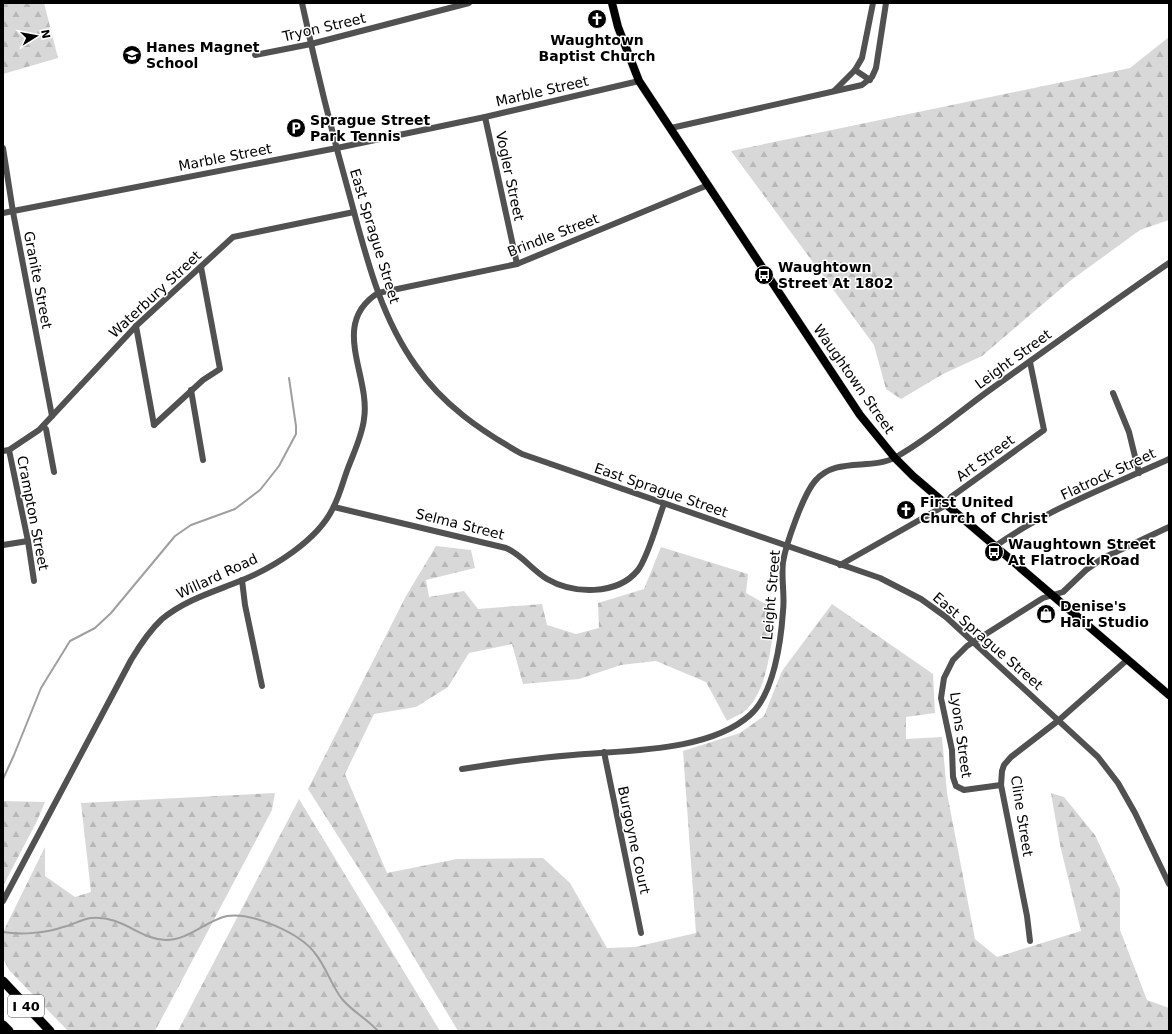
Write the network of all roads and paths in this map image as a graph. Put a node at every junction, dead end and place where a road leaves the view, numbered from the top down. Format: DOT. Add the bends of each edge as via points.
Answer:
graph roads {
  1 [pos="302,3"];
  2 [pos="469,3"];
  3 [pos="612,3"];
  4 [pos="873,3"];
  5 [pos="886,3"];
  6 [pos="311,44"];
  7 [pos="255,55"];
  8 [pos="855,70"];
  9 [pos="639,80"];
  10 [pos="870,80"];
  11 [pos="834,90"];
  12 [pos="485,117"];
  13 [pos="671,128"];
  14 [pos="3,148"];
  15 [pos="336,148"];
  16 [pos="708,185"];
  17 [pos="13,212"];
  18 [pos="354,212"];
  19 [pos="3,213"];
  20 [pos="1169,263"];
  21 [pos="517,264"];
  22 [pos="201,267"];
  23 [pos="378,293"];
  24 [pos="136,326"];
  25 [pos="1030,362"];
  26 [pos="192,390"];
  27 [pos="1113,392"];
  28 [pos="52,416"];
  29 [pos="43,426"];
  30 [pos="6,451"];
  31 [pos="895,458"];
  32 [pos="1169,459"];
  33 [pos="203,460"];
  34 [pos="54,472"];
  35 [pos="1139,473"];
  36 [pos="664,504"];
  37 [pos="946,505"];
  38 [pos="334,507"];
  39 [pos="1169,528"];
  40 [pos="28,541"];
  41 [pos="3,545"];
  42 [pos="787,547"];
  43 [pos="994,547"];
  44 [pos="840,566"];
  45 [pos="242,580"];
  46 [pos="34,581"];
  47 [pos="1052,595"];
  48 [pos="974,642"];
  49 [pos="1127,660"];
  50 [pos="262,686"];
  51 [pos="1169,695"];
  52 [pos="1059,720"];
  53 [pos="604,752"];
  54 [pos="462,769"];
  55 [pos="1001,785"];
  56 [pos="1169,884"];
  57 [pos="3,901"];
  58 [pos="641,933"];
  59 [pos="1030,942"];
  60 [pos="3,981"];
  61 [pos="50,1031"];
  1 -- 6 [label="street, East Sprague Street"];
  2 -- 6 [label="street, Tryon Street"];
  3 -- 9 [label="main road, Waughtown Street" via="618,27"];
  4 -- 8 [label="street" via="862,58"];
  5 -- 10 [label="street" via="876,68"];
  6 -- 7 [label="street, Tryon Street"];
  6 -- 15 [label="street, East Sprague Street"];
  8 -- 10 [label="street"];
  8 -- 11 [label="street"];
  9 -- 12 [label="street, Marble Street"];
  9 -- 13 [label="main road, Waughtown Street"];
  10 -- 11 [label="street" via="862,86"];
  11 -- 13 [label="street"];
  12 -- 15 [label="street, Marble Street"];
  12 -- 21 [label="street, Vogler Street"];
  13 -- 16 [label="main road, Waughtown Street"];
  14 -- 17 [label="street, Granite Street"];
  15 -- 17 [label="street, Marble Street"];
  15 -- 18 [label="street, East Sprague Street"];
  16 -- 21 [label="street, Brindle Street"];
  16 -- 31 [label="main road, Waughtown Street" via="860,415"];
  17 -- 19 [label="street, Marble Street"];
  17 -- 28 [label="street, Granite Street"];
  18 -- 22 [label="street, Waterbury Street" via="233,237"];
  18 -- 23 [label="street, East Sprague Street"];
  20 -- 25 [label="street, Leight Street"];
  21 -- 23 [label="street, Brindle Street"];
  22 -- 24 [label="street, Waterbury Street"];
  22 -- 26 [label="street" via="220,369"];
  23 -- 36 [label="street, East Sprague Street" via="389,320 415,366 469,421 522,454"];
  23 -- 38 [label="street, Willard Road" via="360,308 355,326 354,348 364,398 364,419"];
  24 -- 26 [label="street" via="154,425"];
  24 -- 28 [label="street, Waterbury Street"];
  25 -- 31 [label="street, Leight Street"];
  25 -- 37 [label="street, Art Street" via="1044,430 951,497"];
  26 -- 33 [label="street"];
  27 -- 35 [label="street" via="1129,432"];
  28 -- 29 [label="street, Waterbury Street"];
  29 -- 30 [label="street, Waterbury Street"];
  29 -- 34 [label="street" via="46,429"];
  30 -- 40 [label="street, Crampton Street"];
  31 -- 37 [label="main road, Waughtown Street"];
  31 -- 42 [label="street, Leight Street" via="832,469 815,481 805,499"];
  32 -- 35 [label="street, Flatrock Street"];
  35 -- 43 [label="street, Flatrock Street" via="1041,518 1016,531"];
  36 -- 38 [label="street, Selma Street" via="638,569 630,578 619,584 596,590 558,584 538,573 506,548"];
  36 -- 42 [label="street, East Sprague Street"];
  37 -- 43 [label="main road, Waughtown Street"];
  37 -- 44 [label="street, Art Street"];
  38 -- 45 [label="street, Willard Road" via="325,522 306,542"];
  39 -- 47 [label="street, Lyons Street" via="1103,558 1063,592"];
  40 -- 41 [label="street"];
  40 -- 46 [label="street, Crampton Street"];
  42 -- 44 [label="street, East Sprague Street"];
  42 -- 53 [label="street, Leight Street" via="783,563 781,637 762,700 751,714 730,729 701,740 646,750"];
  43 -- 47 [label="main road, Waughtown Street"];
  44 -- 48 [label="street, East Sprague Street" via="880,578 921,599"];
  45 -- 50 [label="street"];
  45 -- 57 [label="street, Willard Road" via="188,602 162,619 149,632 131,660"];
  47 -- 48 [label="street, Lyons Street" via="1043,598"];
  47 -- 49 [label="main road, Waughtown Street"];
  48 -- 52 [label="street, East Sprague Street"];
  48 -- 55 [label="street, Lyons Street" via="954,660 946,673 942,691 942,707 952,750 953,777 956,786 964,790"];
  49 -- 51 [label="main road, Waughtown Street"];
  49 -- 52 [label="street, Cline Street"];
  52 -- 55 [label="street, Cline Street" via="1004,765 1000,778"];
  52 -- 56 [label="street, East Sprague Street" via="1098,757 1118,784 1135,812"];
  53 -- 54 [label="street, Leight Street"];
  53 -- 58 [label="street, Burgoyne Court"];
  55 -- 59 [label="street, Cline Street"];
  60 -- 61 [label="highway, I 40"];
}
